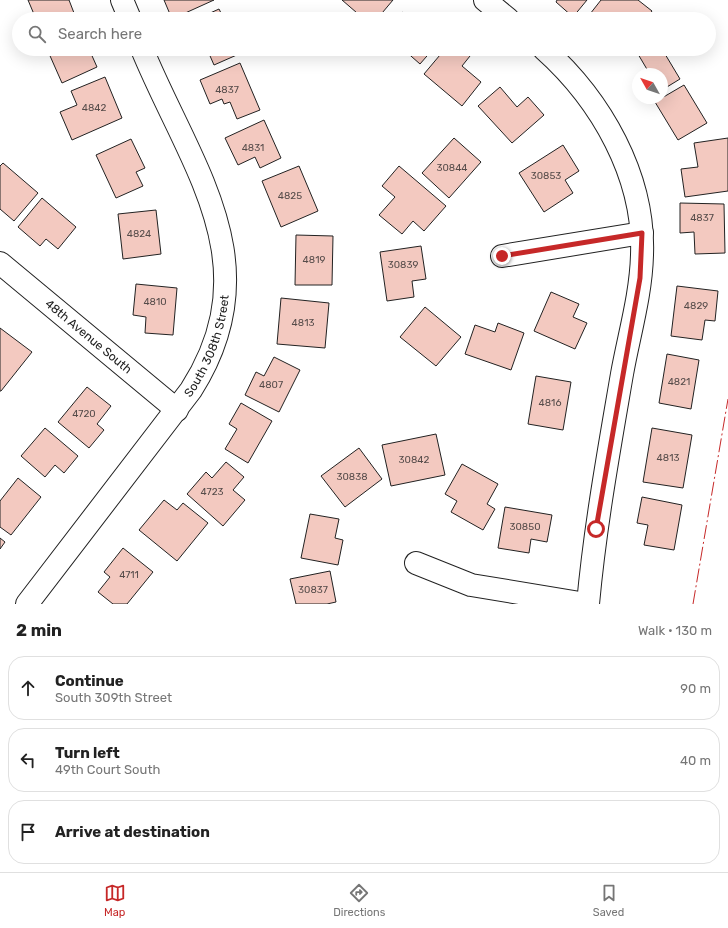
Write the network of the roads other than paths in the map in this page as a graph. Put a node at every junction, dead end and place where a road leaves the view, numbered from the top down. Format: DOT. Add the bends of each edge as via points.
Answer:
graph roads {
  1 [pos="122,0"];
  2 [pos="485,0"];
  3 [pos="127,12"];
  4 [pos="500,12"];
  5 [pos="145,56"];
  6 [pos="551,56"];
  7 [pos="642,233"];
  8 [pos="502,256"];
  9 [pos="0,263"];
  10 [pos="177,410"];
  11 [pos="416,563"];
  12 [pos="27,604"];
  13 [pos="587,604"];
  1 -- 3 [label="street"];
  2 -- 4 [label="street"];
  5 -- 10 [label="street, South 308th Street" via="211,199 222,246 225,279 224,305 219,328 204,370"];
  6 -- 7 [label="street" via="595,105 609,129 624,159 634,188"];
  7 -- 8 [label="street"];
  7 -- 13 [label="street" via="640,278 596,529"];
  9 -- 10 [label="street, 48th Avenue South"];
  10 -- 12 [label="street, South 308th Street"];
  11 -- 13 [label="street" via="471,585"];
}
